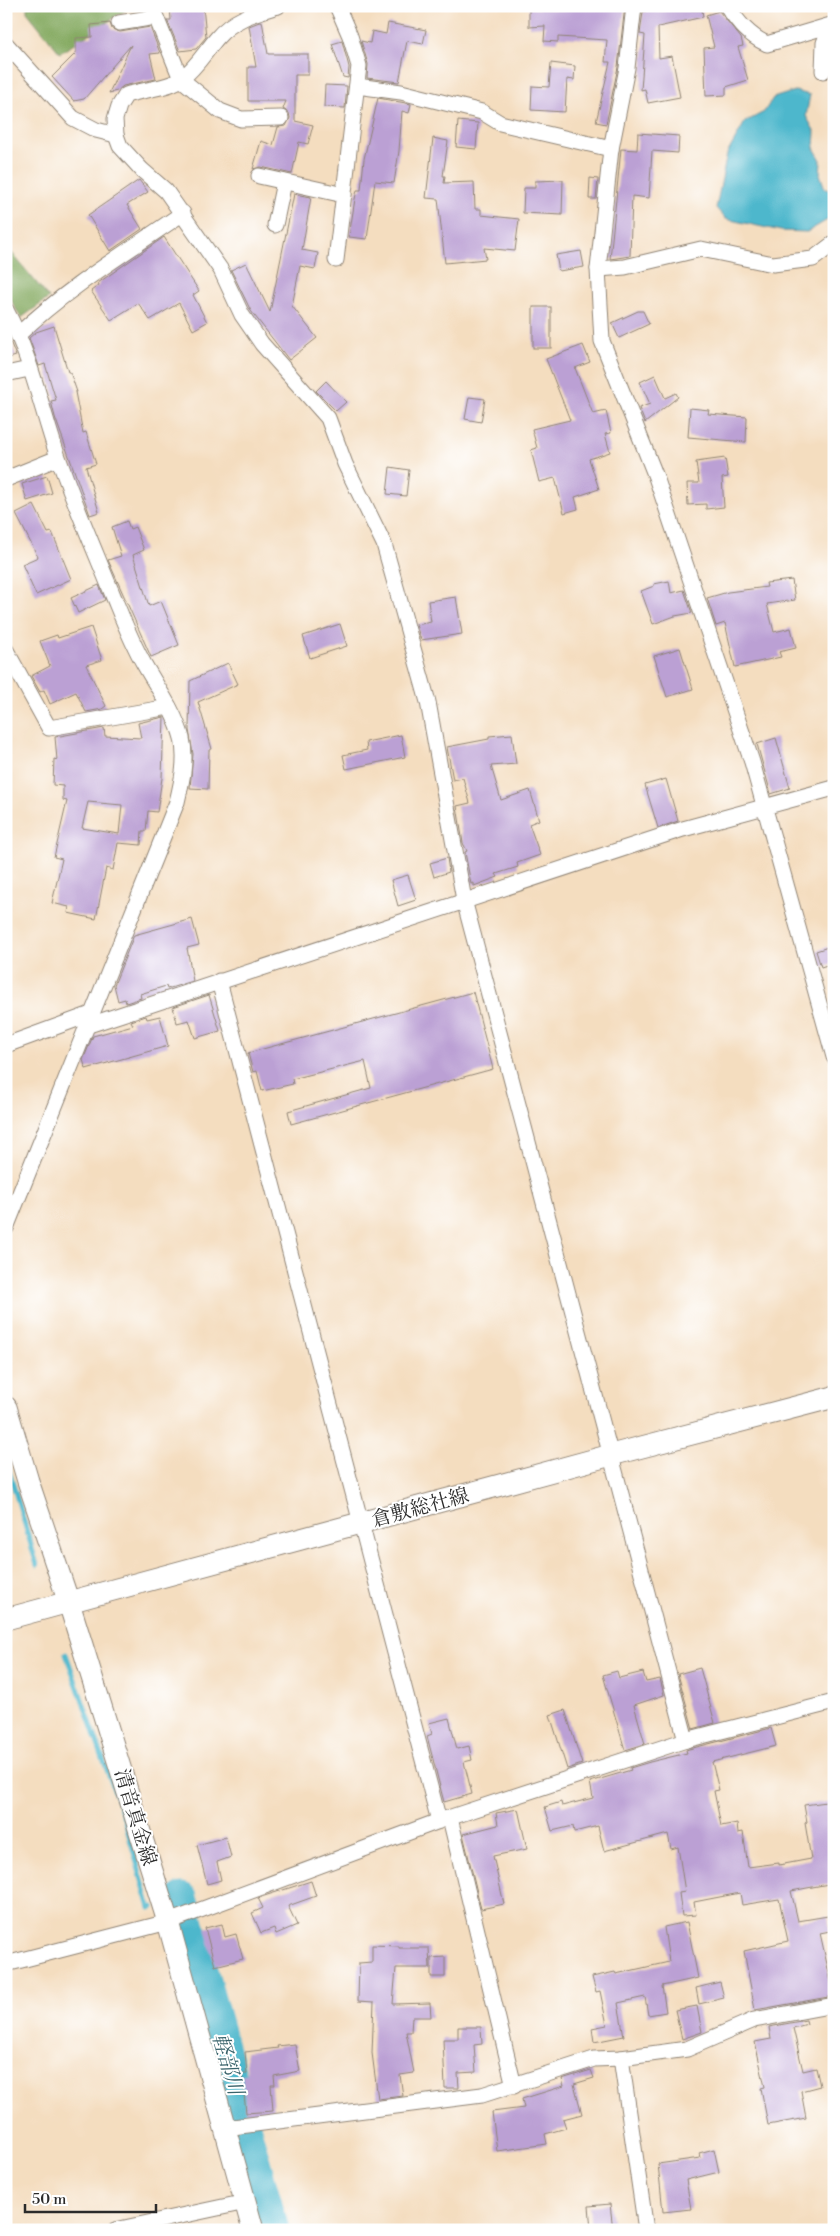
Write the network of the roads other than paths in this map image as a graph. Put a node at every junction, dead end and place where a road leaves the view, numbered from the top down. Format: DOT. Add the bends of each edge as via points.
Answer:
graph roads {
  1 [pos="278,6"];
  2 [pos="634,6"];
  3 [pos="726,6"];
  4 [pos="340,8"];
  5 [pos="119,23"];
  6 [pos="6,44"];
  7 [pos="823,71"];
  8 [pos="181,79"];
  9 [pos="357,86"];
  10 [pos="281,118"];
  11 [pos="116,135"];
  12 [pos="610,149"];
  13 [pos="259,176"];
  14 [pos="284,182"];
  15 [pos="344,195"];
  16 [pos="183,213"];
  17 [pos="275,225"];
  18 [pos="834,243"];
  19 [pos="336,260"];
  20 [pos="598,269"];
  21 [pos="6,310"];
  22 [pos="19,334"];
  23 [pos="29,369"];
  24 [pos="6,374"];
  25 [pos="58,458"];
  26 [pos="6,479"];
  27 [pos="6,650"];
  28 [pos="169,708"];
  29 [pos="834,788"];
  30 [pos="764,808"];
  31 [pos="464,900"];
  32 [pos="218,981"];
  33 [pos="89,1020"];
  34 [pos="6,1045"];
  35 [pos="834,1057"];
  36 [pos="6,1228"];
  37 [pos="834,1397"];
  38 [pos="6,1407"];
  39 [pos="610,1455"];
  40 [pos="360,1523"];
  41 [pos="69,1603"];
  42 [pos="6,1619"];
  43 [pos="834,1702"];
  44 [pos="686,1740"];
  45 [pos="444,1819"];
  46 [pos="180,1917"];
  47 [pos="6,1964"];
  48 [pos="834,2005"];
  49 [pos="621,2058"];
  50 [pos="514,2086"];
  51 [pos="238,2125"];
  52 [pos="246,2202"];
  53 [pos="115,2230"];
  54 [pos="253,2230"];
  55 [pos="646,2230"];
  1 -- 8 [label="street" via="245,16 232,25"];
  2 -- 12 [label="street" via="627,68"];
  3 -- 7 [label="street" via="741,26 767,44 831,24 824,43"];
  4 -- 9 [label="street" via="359,66"];
  5 -- 8 [label="street" via="156,18"];
  6 -- 11 [label="street" via="74,118 96,130"];
  8 -- 10 [label="street" via="220,111 241,119"];
  8 -- 11 [label="street" via="126,95 118,106"];
  9 -- 12 [label="street" via="401,92 482,112 500,123"];
  9 -- 15 [label="street"];
  11 -- 16 [label="street" via="120,146 166,191"];
  12 -- 20 [label="street"];
  13 -- 14 [label="street"];
  14 -- 15 [label="street"];
  14 -- 17 [label="street"];
  15 -- 19 [label="street"];
  16 -- 22 [label="street" via="69,291"];
  16 -- 31 [label="street" via="221,270 242,315 262,344 328,418 345,464 384,544 428,702"];
  18 -- 20 [label="street" via="814,259 774,264 701,249 625,267"];
  20 -- 30 [label="street" via="602,341 656,478 752,762"];
  21 -- 22 [label="street"];
  22 -- 23 [label="street"];
  23 -- 24 [label="street"];
  23 -- 25 [label="street"];
  25 -- 26 [label="street"];
  25 -- 28 [label="street" via="123,621"];
  27 -- 28 [label="street" via="49,728"];
  28 -- 33 [label="street" via="182,738 183,779 177,802"];
  29 -- 30 [label="street"];
  30 -- 31 [label="street" via="683,829"];
  30 -- 35 [label="street"];
  31 -- 32 [label="street"];
  31 -- 39 [label="street"];
  32 -- 33 [label="street"];
  32 -- 40 [label="street"];
  33 -- 34 [label="street"];
  33 -- 36 [label="street"];
  37 -- 39 [label="main road, 倉敷総社線"];
  38 -- 41 [label="main road, 清音真金線"];
  39 -- 40 [label="main road, 倉敷総社線"];
  39 -- 44 [label="street"];
  40 -- 41 [label="main road, 倉敷総社線"];
  40 -- 45 [label="street"];
  41 -- 42 [label="main road, 倉敷総社線"];
  41 -- 46 [label="main road, 清音真金線"];
  43 -- 44 [label="street"];
  44 -- 45 [label="street"];
  45 -- 46 [label="street"];
  45 -- 50 [label="street"];
  46 -- 47 [label="street"];
  46 -- 51 [label="main road, 清音真金線"];
  48 -- 49 [label="street" via="754,2020 687,2049"];
  49 -- 50 [label="street" via="594,2059"];
  49 -- 55 [label="street"];
  50 -- 51 [label="street" via="482,2095"];
  51 -- 52 [label="main road, 清音真金線"];
  52 -- 53 [label="street"];
  52 -- 54 [label="main road, 清音真金線"];
}
